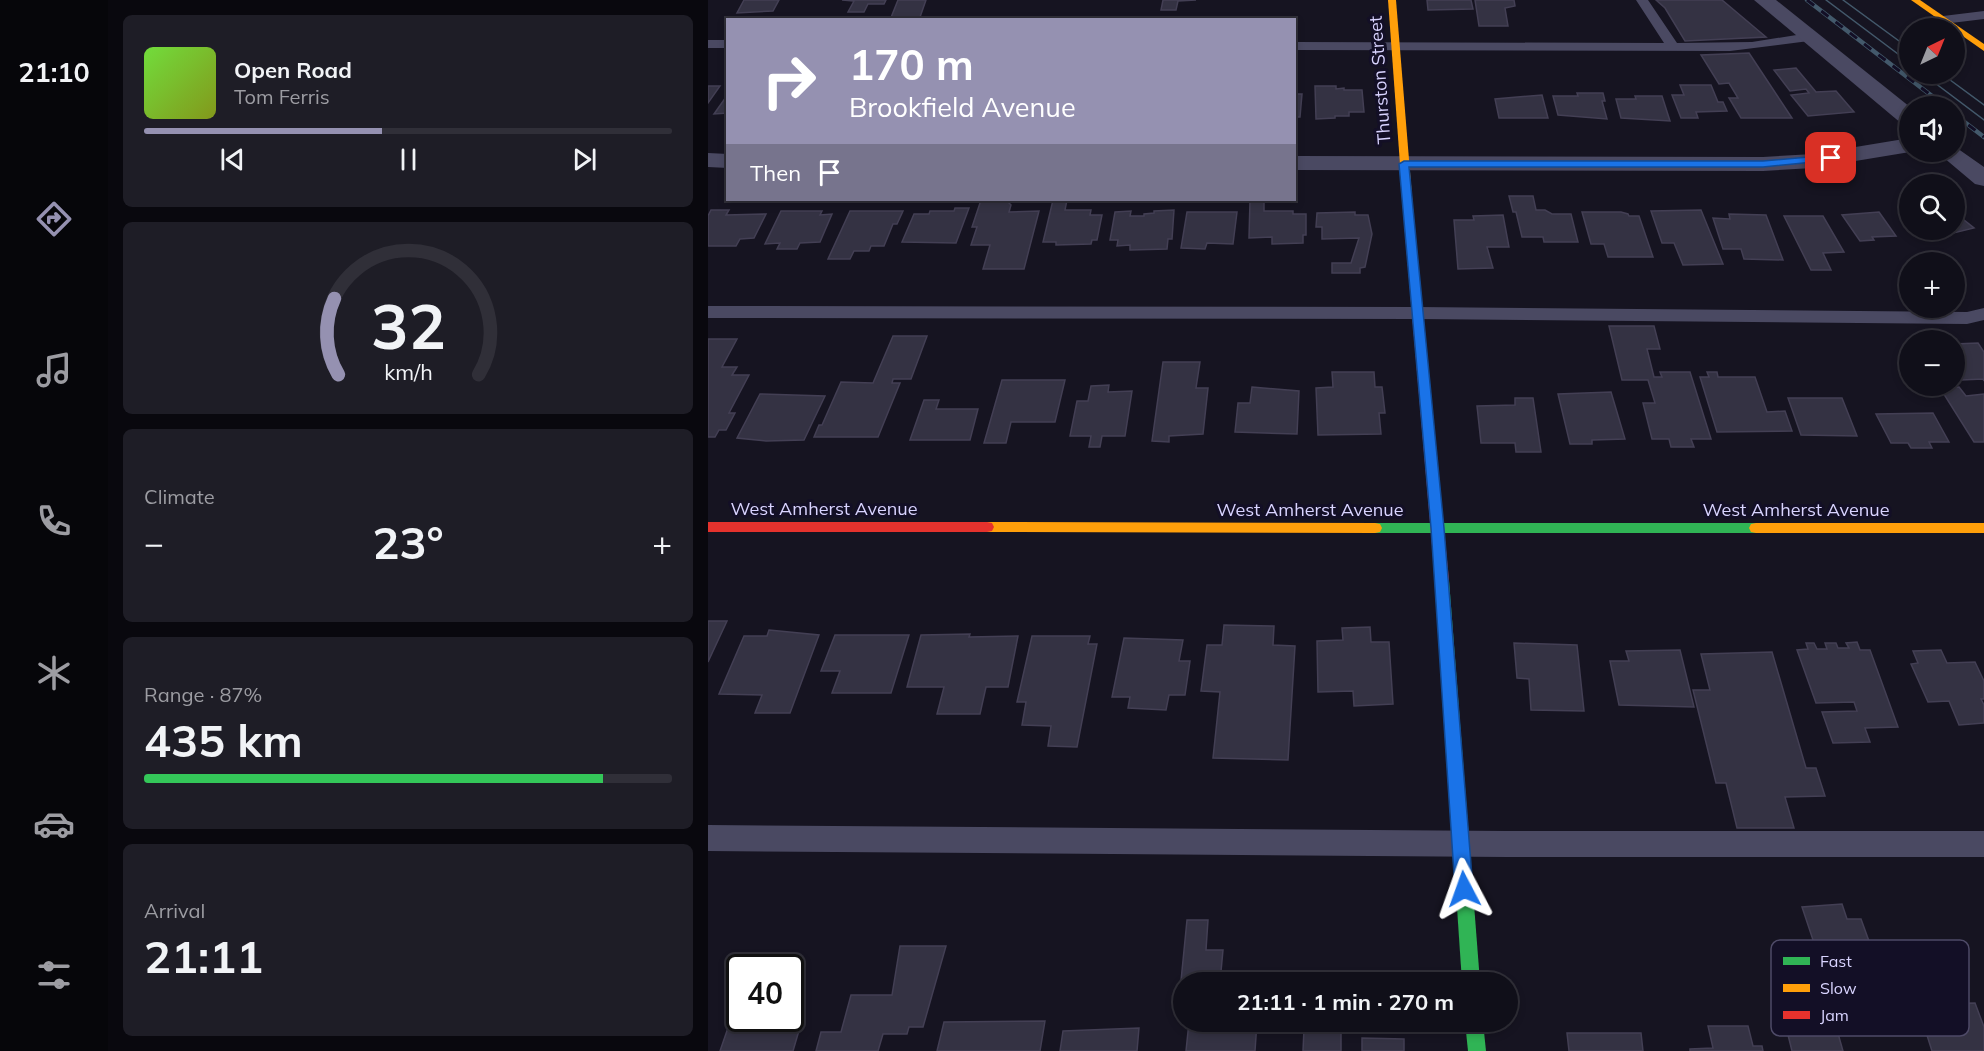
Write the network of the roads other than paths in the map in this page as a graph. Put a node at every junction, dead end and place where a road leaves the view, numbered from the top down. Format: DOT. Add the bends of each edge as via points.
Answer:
graph roads {
  1 [pos="1392,0"];
  2 [pos="1642,0"];
  3 [pos="1764,0"];
  4 [pos="1915,0"];
  5 [pos="1984,15"];
  6 [pos="1940,18"];
  7 [pos="1959,18"];
  8 [pos="1965,35"];
  9 [pos="1809,37"];
  10 [pos="708,44"];
  11 [pos="726,44"];
  12 [pos="1296,46"];
  13 [pos="1395,47"];
  14 [pos="1672,47"];
  15 [pos="1984,48"];
  16 [pos="1899,110"];
  17 [pos="1899,147"];
  18 [pos="708,160"];
  19 [pos="726,160"];
  20 [pos="1962,162"];
  21 [pos="1296,163"];
  22 [pos="1404,164"];
  23 [pos="1984,179"];
  24 [pos="708,312"];
  25 [pos="1417,313"];
  26 [pos="1984,314"];
  27 [pos="708,526"];
  28 [pos="1438,528"];
  29 [pos="1984,528"];
  30 [pos="708,838"];
  31 [pos="1460,843"];
  32 [pos="1984,844"];
  33 [pos="1470,972"];
  34 [pos="1475,1032"];
  35 [pos="1477,1051"];
  1 -- 13 [label="street, Thurston Street"];
  2 -- 14 [label="lane"];
  3 -- 9 [label="street"];
  4 -- 6 [label="street"];
  5 -- 7 [label="lane"];
  8 -- 15 [label="street"];
  9 -- 14 [label="lane" via="1752,46"];
  9 -- 16 [label="street"];
  10 -- 11 [label="lane"];
  12 -- 13 [label="lane"];
  13 -- 14 [label="lane"];
  13 -- 22 [label="street, Thurston Street"];
  17 -- 22 [label="street" via="1813,161 1763,164"];
  18 -- 19 [label="street"];
  20 -- 23 [label="street"];
  21 -- 22 [label="street"];
  22 -- 25 [label="street, Thurston Street"];
  24 -- 25 [label="lane"];
  25 -- 26 [label="lane" via="1966,318"];
  25 -- 28 [label="street, Thurston Street"];
  27 -- 28 [label="street, West Amherst Avenue"];
  28 -- 29 [label="street, West Amherst Avenue"];
  28 -- 31 [label="street, Thurston Street"];
  30 -- 31 [label="lane"];
  31 -- 32 [label="lane"];
  31 -- 33 [label="street, Thurston Street"];
  34 -- 35 [label="street"];
}
